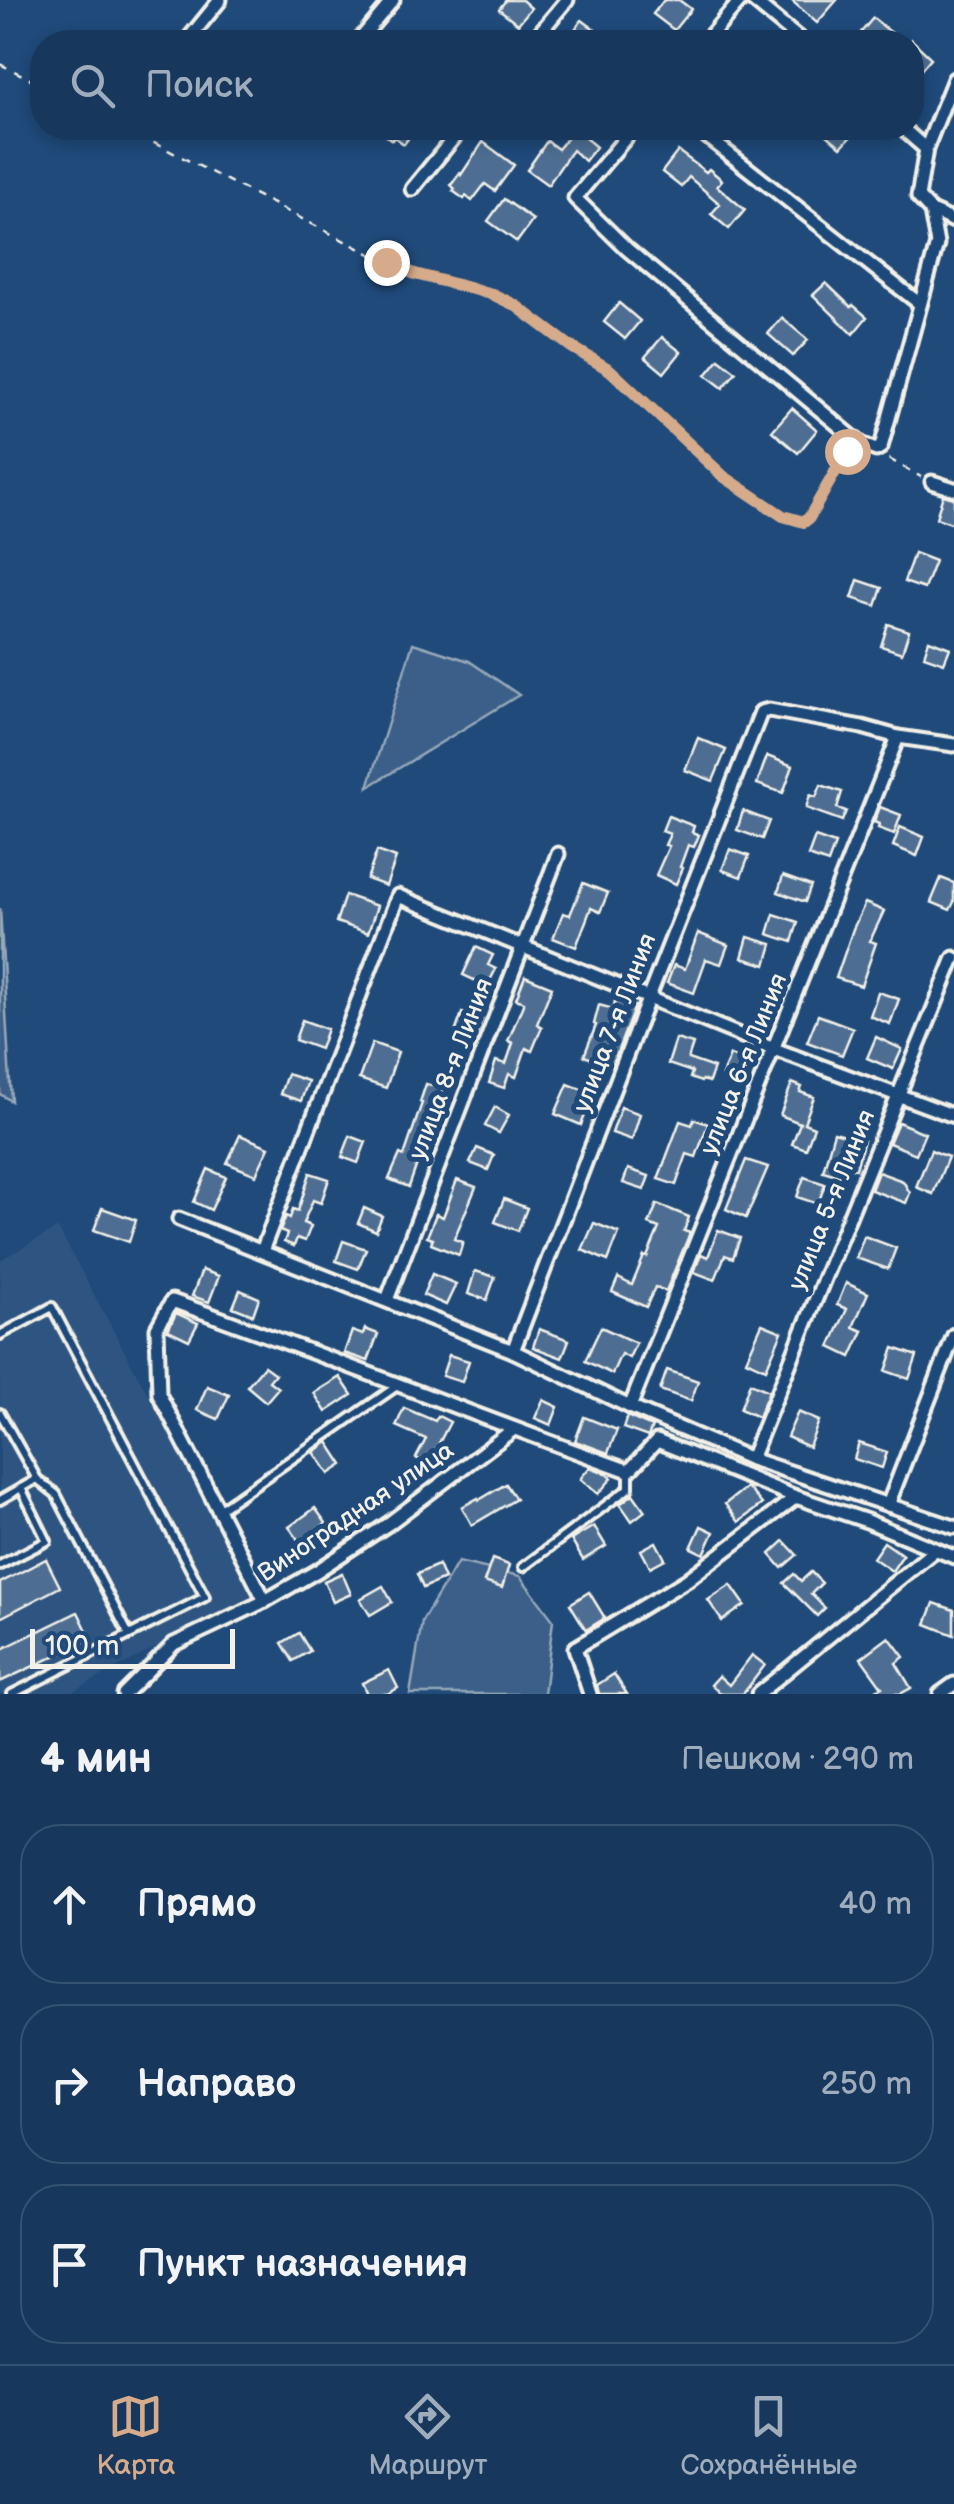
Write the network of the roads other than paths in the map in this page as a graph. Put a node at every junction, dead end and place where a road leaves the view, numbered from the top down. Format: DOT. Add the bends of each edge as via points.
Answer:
graph roads {
  1 [pos="220,0"];
  2 [pos="393,0"];
  3 [pos="567,0"];
  4 [pos="741,0"];
  5 [pos="752,0"];
  6 [pos="196,30"];
  7 [pos="368,30"];
  8 [pos="542,30"];
  9 [pos="715,30"];
  10 [pos="788,30"];
  11 [pos="954,79"];
  12 [pos="452,140"];
  13 [pos="624,140"];
  14 [pos="711,140"];
  15 [pos="915,140"];
  16 [pos="926,150"];
  17 [pos="412,189"];
  18 [pos="930,211"];
  19 [pos="954,221"];
  20 [pos="920,304"];
  21 [pos="932,482"];
  22 [pos="954,489"];
  23 [pos="898,737"];
  24 [pos="954,745"];
  25 [pos="558,854"];
  26 [pos="522,946"];
  27 [pos="954,958"];
  28 [pos="648,999"];
  29 [pos="774,1049"];
  30 [pos="898,1096"];
  31 [pos="954,1116"];
  32 [pos="179,1219"];
  33 [pos="262,1252"];
  34 [pos="387,1300"];
  35 [pos="0,1335"];
  36 [pos="954,1336"];
  37 [pos="513,1351"];
  38 [pos="397,1386"];
  39 [pos="630,1407"];
  40 [pos="0,1412"];
  41 [pos="514,1430"];
  42 [pos="751,1460"];
  43 [pos="630,1471"];
  44 [pos="37,1479"];
  45 [pos="22,1488"];
  46 [pos="796,1497"];
  47 [pos="0,1500"];
  48 [pos="888,1505"];
  49 [pos="218,1510"];
  50 [pos="954,1526"];
  51 [pos="935,1550"];
  52 [pos="954,1557"];
  53 [pos="0,1565"];
  54 [pos="523,1567"];
  55 [pos="266,1601"];
  56 [pos="129,1636"];
  57 [pos="954,1684"];
  58 [pos="12,1694"];
  59 [pos="124,1694"];
  60 [pos="590,1694"];
  61 [pos="758,1694"];
  62 [pos="940,1694"];
  1 -- 6 [label="street"];
  2 -- 7 [label="street"];
  3 -- 8 [label="street"];
  4 -- 9 [label="street"];
  5 -- 10 [label="street"];
  11 -- 16 [label="street"];
  12 -- 17 [label="street"];
  13 -- 20 [label="street" via="575,198 627,250 876,450"];
  14 -- 20 [label="street"];
  15 -- 16 [label="street"];
  16 -- 18 [label="street" via="918,197"];
  18 -- 19 [label="street"];
  18 -- 20 [label="street" via="936,244"];
  21 -- 22 [label="street"];
  23 -- 24 [label="street"];
  23 -- 28 [label="street, улица 7-я Линия" via="762,712"];
  23 -- 29 [label="street, улица 6-я Линия"];
  25 -- 26 [label="street, улица 8-я Линия"];
  26 -- 28 [label="street"];
  26 -- 33 [label="street" via="398,896"];
  26 -- 34 [label="street, улица 8-я Линия"];
  27 -- 30 [label="street, улица 5-я Линия"];
  28 -- 29 [label="street"];
  28 -- 37 [label="street, улица 7-я Линия"];
  29 -- 30 [label="street"];
  29 -- 39 [label="street, улица 6-я Линия"];
  30 -- 31 [label="street"];
  30 -- 42 [label="street, улица 5-я Линия"];
  32 -- 33 [label="street"];
  33 -- 34 [label="street"];
  34 -- 37 [label="street"];
  35 -- 56 [label="lane" via="52,1307 205,1597"];
  36 -- 48 [label="street"];
  37 -- 39 [label="street"];
  38 -- 41 [label="street"];
  38 -- 49 [label="lane"];
  38 -- 49 [label="street" via="172,1301 157,1328 159,1394"];
  39 -- 42 [label="street"];
  40 -- 44 [label="lane"];
  41 -- 43 [label="street"];
  41 -- 55 [label="street, Виноградная улица" via="388,1524"];
  42 -- 48 [label="street"];
  43 -- 46 [label="street" via="656,1441"];
  43 -- 54 [label="lane" via="630,1488"];
  44 -- 45 [label="lane"];
  44 -- 56 [label="lane" via="56,1494"];
  45 -- 47 [label="lane"];
  45 -- 53 [label="lane" via="47,1542"];
  46 -- 51 [label="street"];
  46 -- 60 [label="street" via="687,1580 575,1648"];
  48 -- 50 [label="street"];
  49 -- 55 [label="street"];
  51 -- 52 [label="street"];
  51 -- 61 [label="street"];
  55 -- 59 [label="street, Виноградная улица" via="174,1644"];
  56 -- 58 [label="lane"];
  57 -- 62 [label="street"];
}
